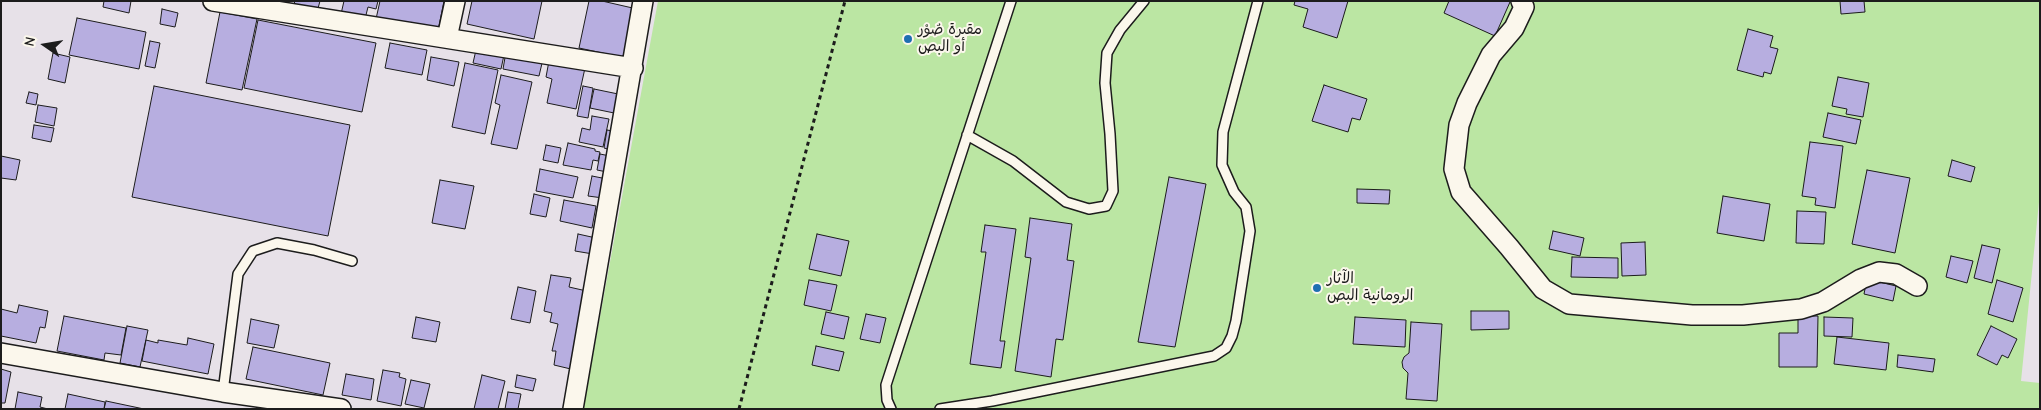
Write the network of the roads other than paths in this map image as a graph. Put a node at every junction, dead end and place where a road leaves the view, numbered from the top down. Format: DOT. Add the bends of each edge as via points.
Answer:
graph roads {
  1 [pos="213,1"];
  2 [pos="455,1"];
  3 [pos="644,1"];
  4 [pos="1011,1"];
  5 [pos="1144,1"];
  6 [pos="1258,1"];
  7 [pos="1521,1"];
  8 [pos="447,38"];
  9 [pos="633,68"];
  10 [pos="967,135"];
  11 [pos="352,261"];
  12 [pos="1917,286"];
  13 [pos="1,353"];
  14 [pos="223,392"];
  15 [pos="341,409"];
  16 [pos="573,409"];
  17 [pos="891,409"];
  18 [pos="940,409"];
  1 -- 8 [label="street"];
  2 -- 8 [label="street"];
  3 -- 9 [label="street"];
  4 -- 10 [label="lane"];
  5 -- 10 [label="lane" via="1106,53 1105,83 1113,191 1106,206 1089,209 1066,202 1013,161"];
  6 -- 18 [label="lane" via="1223,132 1222,165 1234,192 1246,207 1250,231 1236,321 1226,348 1214,356"];
  7 -- 12 [label="street" via="1524,7 1514,28 1492,54 1467,103 1459,125 1454,169 1461,192 1543,289 1570,304 1692,315 1742,315 1801,310 1880,272 1896,274"];
  8 -- 9 [label="street"];
  9 -- 16 [label="street"];
  10 -- 17 [label="lane" via="886,385"];
  11 -- 14 [label="lane" via="277,243 253,251 238,274"];
  13 -- 14 [label="street"];
  14 -- 15 [label="street"];
}
